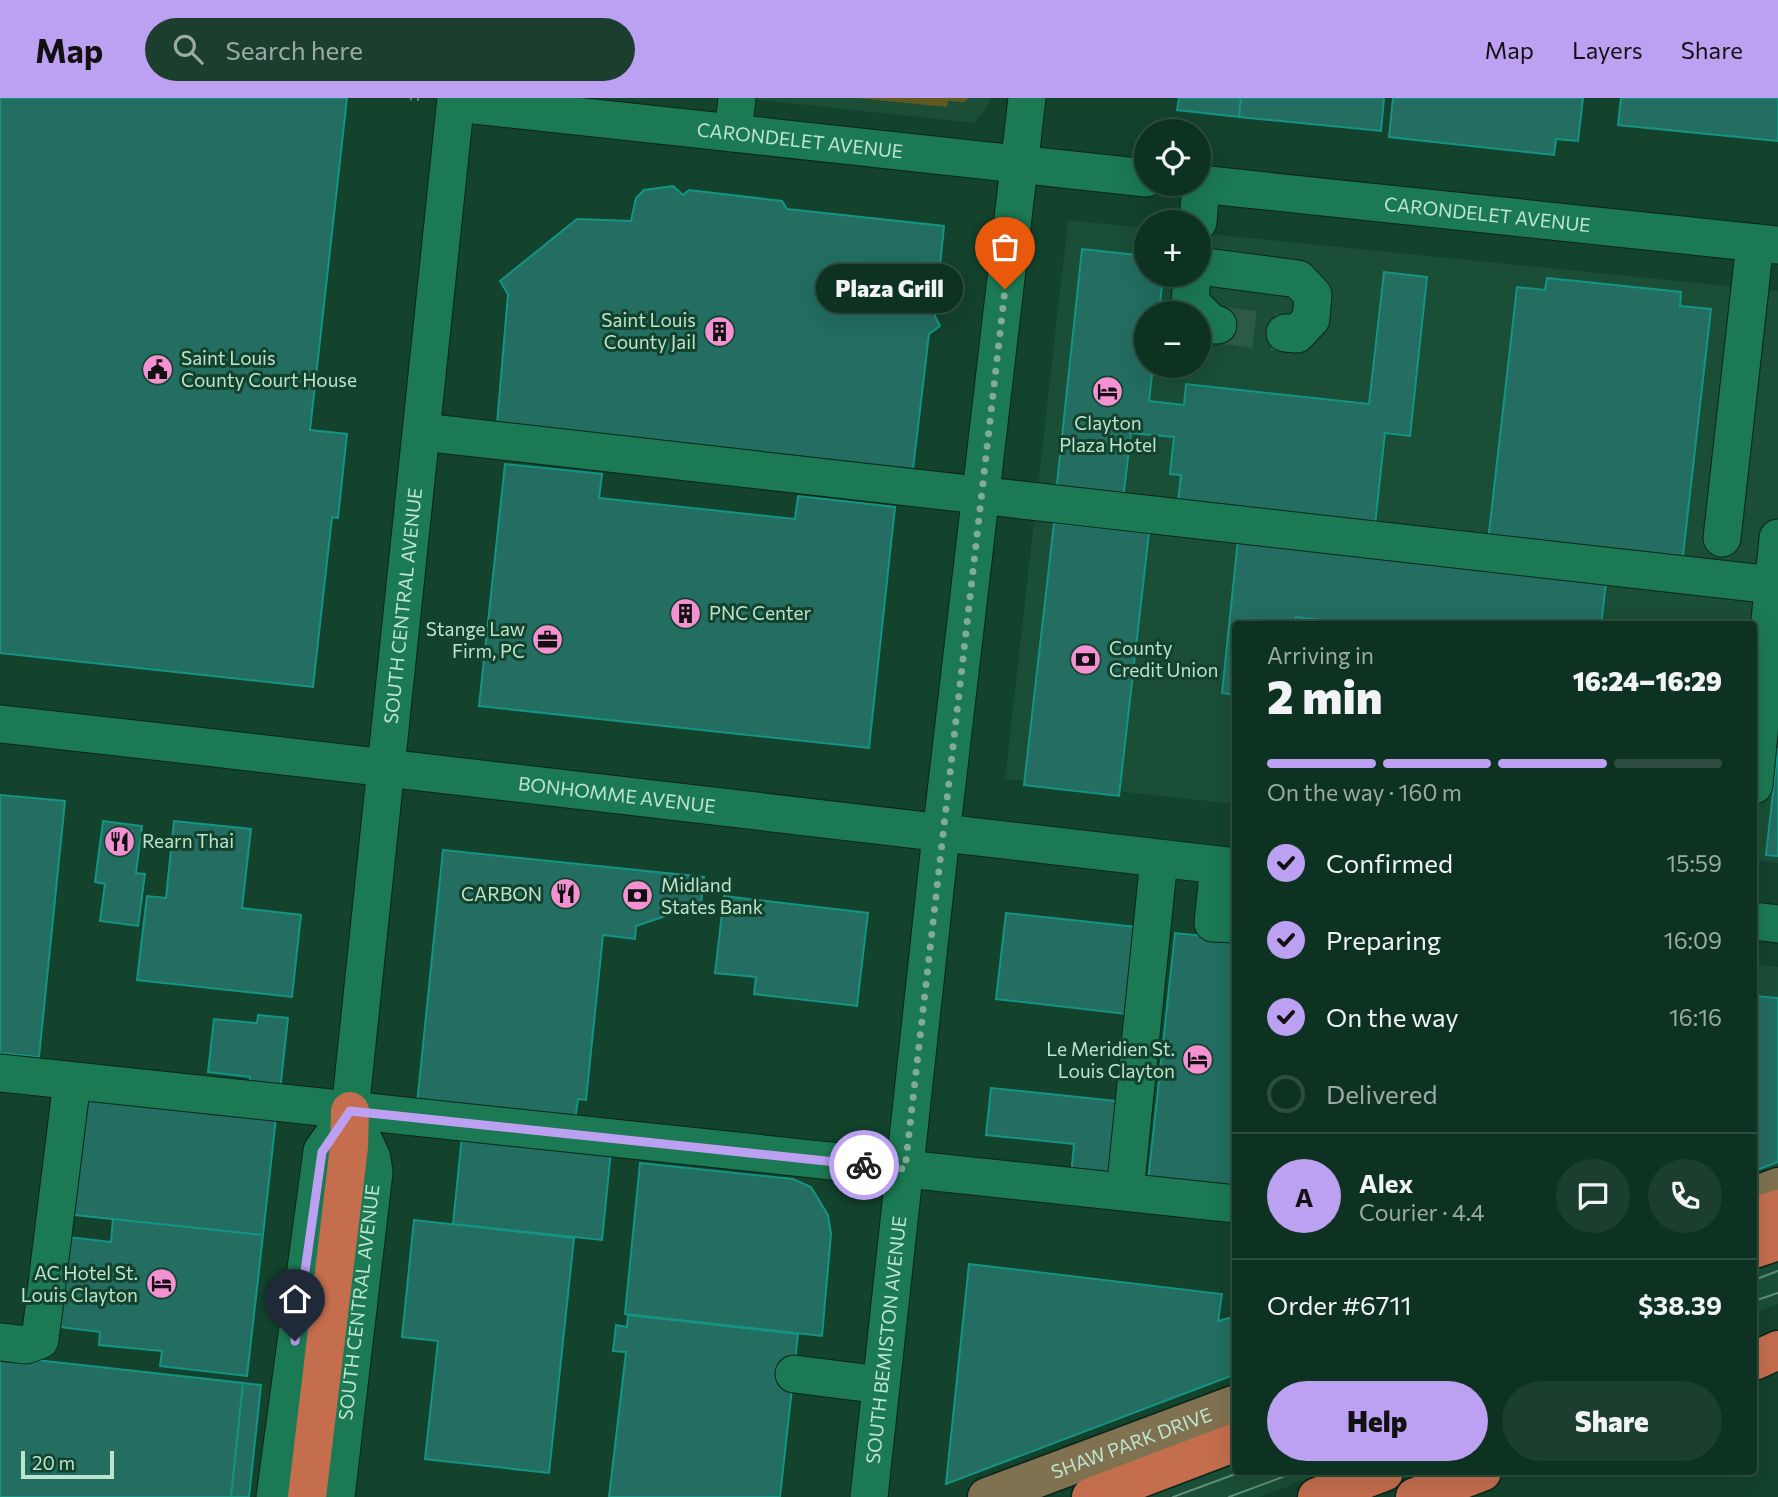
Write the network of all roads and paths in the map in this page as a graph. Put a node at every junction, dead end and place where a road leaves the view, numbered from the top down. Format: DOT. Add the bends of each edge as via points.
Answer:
graph roads {
  1 [pos="1027,98"];
  2 [pos="456,100"];
  3 [pos="735,116"];
  4 [pos="1020,164"];
  5 [pos="1134,177"];
  6 [pos="1211,185"];
  7 [pos="1767,244"];
  8 [pos="1211,268"];
  9 [pos="1191,287"];
  10 [pos="1217,325"];
  11 [pos="1285,333"];
  12 [pos="422,432"];
  13 [pos="981,496"];
  14 [pos="1722,538"];
  15 [pos="1778,538"];
  16 [pos="1773,584"];
  17 [pos="0,724"];
  18 [pos="1757,753"];
  19 [pos="387,765"];
  20 [pos="941,835"];
  21 [pos="1159,859"];
  22 [pos="1227,866"];
  23 [pos="1153,916"];
  24 [pos="1757,921"];
  25 [pos="1224,924"];
  26 [pos="1778,924"];
  27 [pos="0,1073"];
  28 [pos="72,1081"];
  29 [pos="350,1111"];
  30 [pos="905,1169"];
  31 [pos="1778,1187"];
  32 [pos="1125,1192"];
  33 [pos="1757,1195"];
  34 [pos="1232,1203"];
  35 [pos="1778,1209"];
  36 [pos="1757,1216"];
  37 [pos="1778,1241"];
  38 [pos="1757,1248"];
  39 [pos="1778,1325"];
  40 [pos="1757,1333"];
  41 [pos="0,1342"];
  42 [pos="1778,1350"];
  43 [pos="1757,1360"];
  44 [pos="794,1374"];
  45 [pos="881,1385"];
  46 [pos="1232,1405"];
  47 [pos="1232,1444"];
  48 [pos="1376,1475"];
  49 [pos="1474,1475"];
  50 [pos="275,1497"];
  51 [pos="307,1497"];
  52 [pos="336,1497"];
  53 [pos="869,1497"];
  54 [pos="987,1497"];
  55 [pos="1091,1497"];
  56 [pos="1317,1497"];
  57 [pos="1415,1497"];
  1 -- 4 [label="street, SOUTH BEMISTON AVENUE"];
  2 -- 3 [label="street, CARONDELET AVENUE"];
  2 -- 12 [label="street, SOUTH CENTRAL AVENUE"];
  3 -- 4 [label="street, CARONDELET AVENUE"];
  4 -- 5 [label="street, CARONDELET AVENUE"];
  4 -- 13 [label="street, SOUTH BEMISTON AVENUE"];
  6 -- 7 [label="street, CARONDELET AVENUE"];
  7 -- 14 [label="street"];
  8 -- 11 [label="street" via="1298,279 1313,295 1311,318 1297,334"];
  9 -- 10 [label="street" via="1190,302"];
  12 -- 13 [label="street"];
  12 -- 19 [label="street, SOUTH CENTRAL AVENUE"];
  13 -- 16 [label="street"];
  13 -- 20 [label="street, SOUTH BEMISTON AVENUE"];
  15 -- 16 [label="street"];
  16 -- 18 [label="street"];
  17 -- 19 [label="street, BONHOMME AVENUE"];
  19 -- 20 [label="street, BONHOMME AVENUE"];
  19 -- 29 [label="street, SOUTH CENTRAL AVENUE"];
  20 -- 21 [label="street, BONHOMME AVENUE"];
  20 -- 30 [label="street, SOUTH BEMISTON AVENUE"];
  21 -- 22 [label="street, BONHOMME AVENUE"];
  21 -- 23 [label="street"];
  22 -- 25 [label="street"];
  23 -- 25 [label="street"];
  23 -- 32 [label="street"];
  24 -- 26 [label="street"];
  27 -- 28 [label="street"];
  28 -- 29 [label="street"];
  28 -- 41 [label="street" via="40,1339 26,1345"];
  29 -- 30 [label="street"];
  29 -- 50 [label="street, SOUTH CENTRAL AVENUE" via="322,1152"];
  29 -- 51 [label="highway"];
  29 -- 52 [label="street, SOUTH CENTRAL AVENUE" via="374,1172"];
  30 -- 32 [label="street"];
  30 -- 45 [label="street, SOUTH BEMISTON AVENUE"];
  31 -- 33 [label="main road"];
  32 -- 34 [label="street"];
  35 -- 36 [label="highway"];
  37 -- 38 [label="highway"];
  39 -- 40 [label="highway"];
  42 -- 43 [label="highway"];
  44 -- 45 [label="street"];
  45 -- 53 [label="street, SOUTH BEMISTON AVENUE"];
  46 -- 54 [label="main road, SHAW PARK DRIVE"];
  47 -- 55 [label="highway"];
  48 -- 56 [label="highway"];
  49 -- 57 [label="highway"];
}
